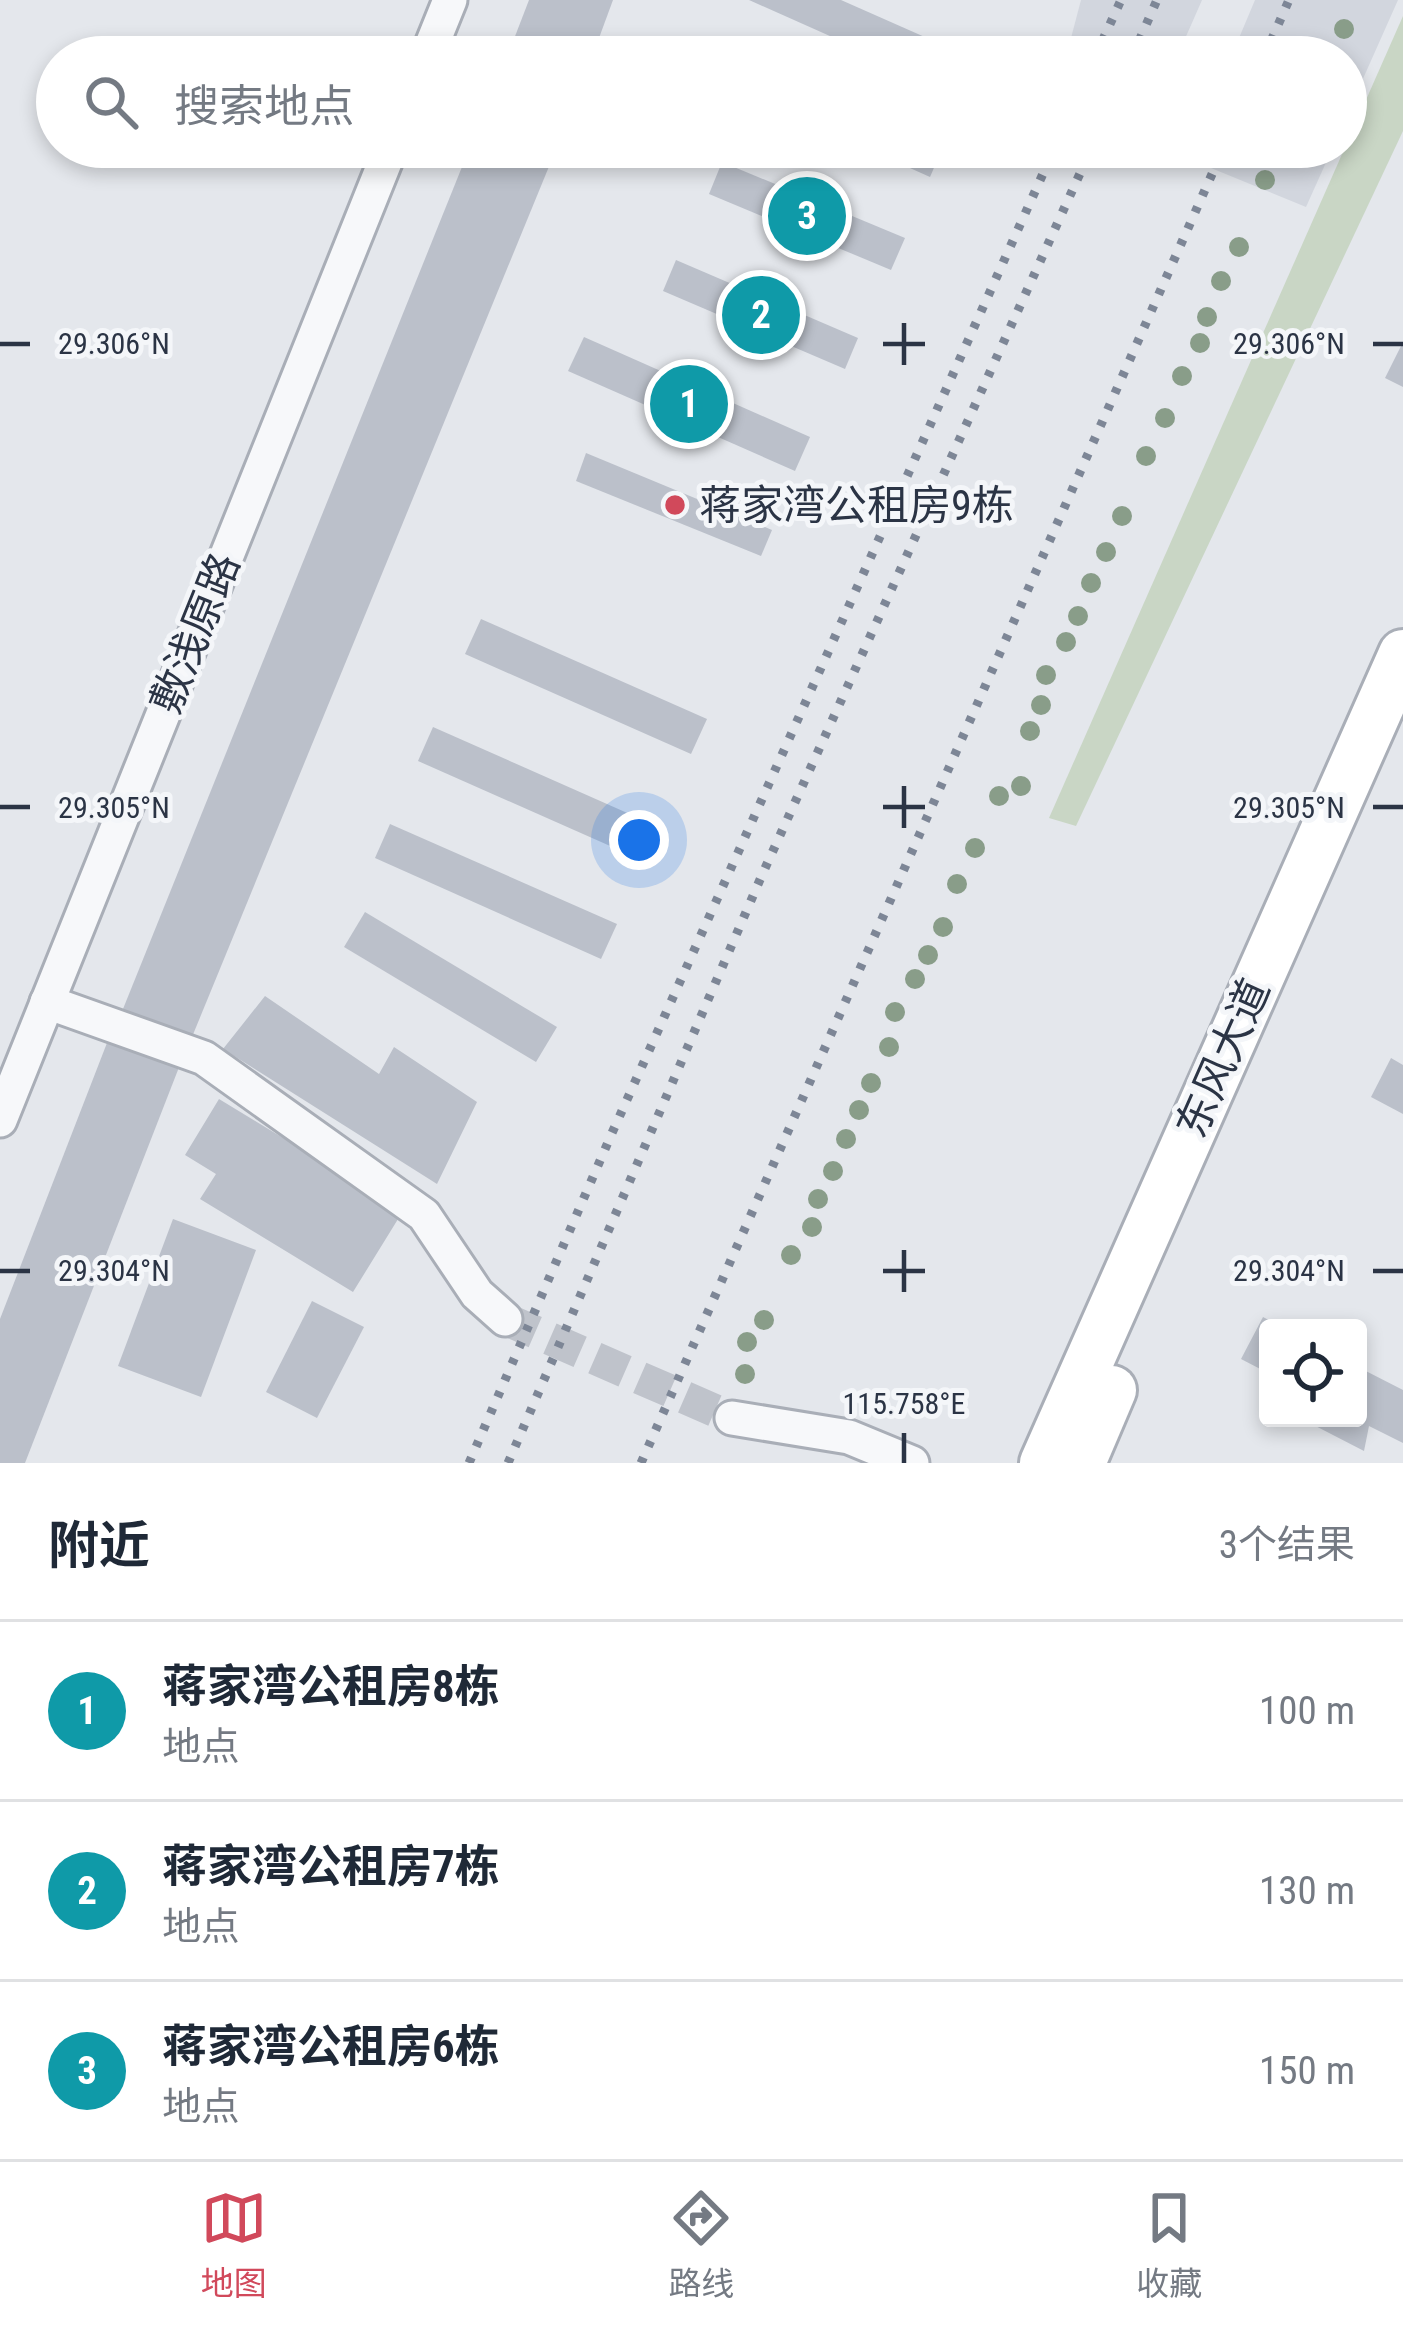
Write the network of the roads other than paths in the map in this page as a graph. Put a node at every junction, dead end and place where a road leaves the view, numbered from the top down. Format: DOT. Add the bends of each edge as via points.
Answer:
graph roads {
  1 [pos="450,0"];
  2 [pos="435,36"];
  3 [pos="383,168"];
  4 [pos="1403,654"];
  5 [pos="1403,728"];
  6 [pos="47,1002"];
  7 [pos="0,1120"];
  8 [pos="505,1319"];
  9 [pos="731,1418"];
  10 [pos="912,1463"];
  11 [pos="1044,1463"];
  12 [pos="1081,1463"];
  1 -- 2 [label="street"];
  3 -- 6 [label="street, 敷浅原路"];
  4 -- 11 [label="street, 东风大道"];
  5 -- 12 [label="street, 东风大道"];
  6 -- 7 [label="street, 敷浅原路"];
  6 -- 8 [label="street" via="204,1058 424,1215 477,1294"];
  9 -- 10 [label="street" via="849,1437"];
}
